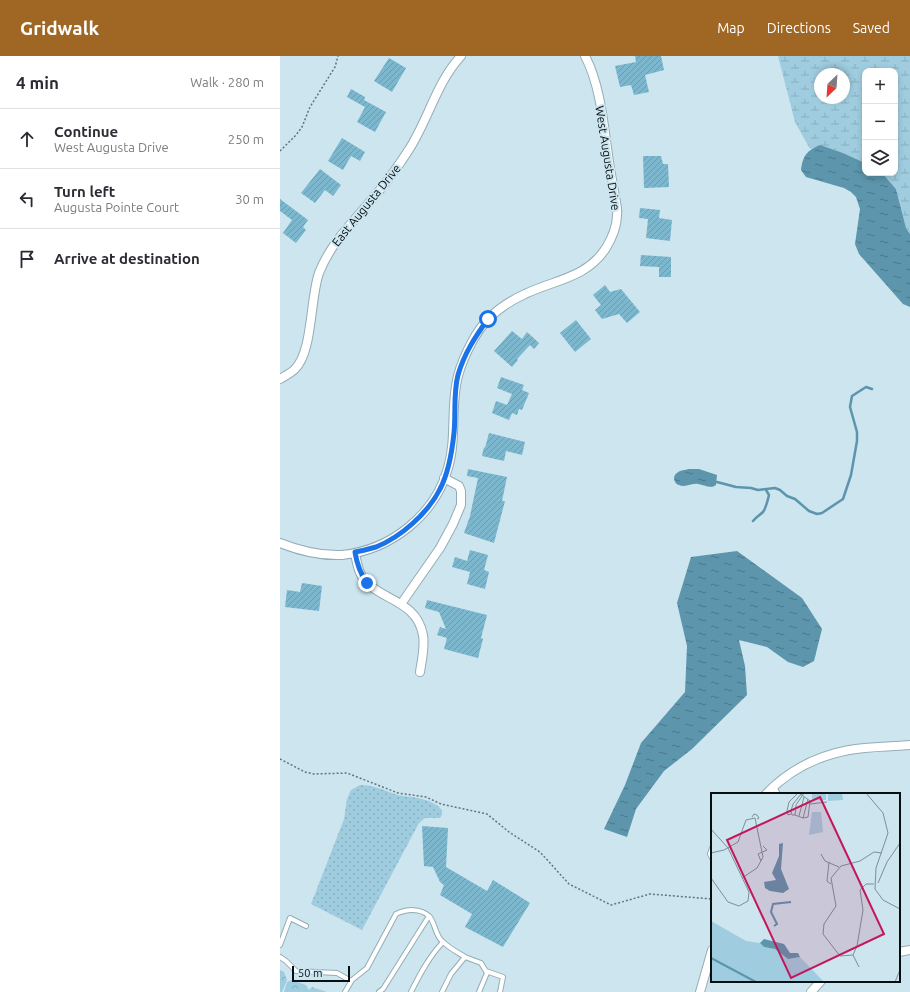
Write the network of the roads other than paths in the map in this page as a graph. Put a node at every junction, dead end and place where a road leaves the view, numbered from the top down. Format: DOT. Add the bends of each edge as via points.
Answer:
graph roads {
  1 [pos="461,56"];
  2 [pos="585,56"];
  3 [pos="280,378"];
  4 [pos="444,478"];
  5 [pos="280,543"];
  6 [pos="355,552"];
  7 [pos="401,604"];
  8 [pos="420,672"];
  9 [pos="910,745"];
  10 [pos="776,790"];
  11 [pos="429,916"];
  12 [pos="306,926"];
  13 [pos="282,935"];
  14 [pos="443,942"];
  15 [pos="280,945"];
  16 [pos="910,950"];
  17 [pos="900,952"];
  18 [pos="711,954"];
  19 [pos="280,957"];
  20 [pos="465,957"];
  21 [pos="486,971"];
  22 [pos="351,981"];
  23 [pos="820,982"];
  24 [pos="345,992"];
  25 [pos="379,992"];
  26 [pos="411,992"];
  27 [pos="442,992"];
  28 [pos="479,992"];
  29 [pos="500,992"];
  30 [pos="700,992"];
  31 [pos="811,992"];
  1 -- 3 [label="street, East Augusta Drive" via="442,84 409,150 389,179 342,232 332,248 319,273 307,345 302,358 296,368"];
  2 -- 4 [label="street, West Augusta Drive" via="597,87 618,215 612,238 601,256 586,270 525,294 502,307 488,319 473,339 458,376 454,432"];
  4 -- 6 [label="street, West Augusta Drive" via="440,490 411,526 376,547"];
  4 -- 7 [label="street" via="459,486 461,505 440,548"];
  5 -- 6 [label="street, West Augusta Drive" via="299,551 318,554 341,555"];
  6 -- 7 [label="street" via="360,574 367,583"];
  7 -- 8 [label="street" via="418,621 422,633 424,648"];
  9 -- 10 [label="street" via="849,750 819,758 790,773"];
  11 -- 14 [label="lane"];
  11 -- 22 [label="lane" via="417,910 404,910 396,914 368,968"];
  11 -- 25 [label="lane"];
  12 -- 13 [label="lane" via="290,918"];
  13 -- 15 [label="lane"];
  14 -- 20 [label="lane"];
  14 -- 26 [label="lane" via="423,969"];
  16 -- 17 [label="street"];
  18 -- 30 [label="street"];
  19 -- 22 [label="lane" via="296,970 337,973"];
  20 -- 21 [label="lane" via="481,963"];
  20 -- 27 [label="lane" via="451,974"];
  21 -- 28 [label="lane"];
  21 -- 29 [label="lane" via="504,977"];
  22 -- 24 [label="lane"];
  23 -- 31 [label="street"];
}
